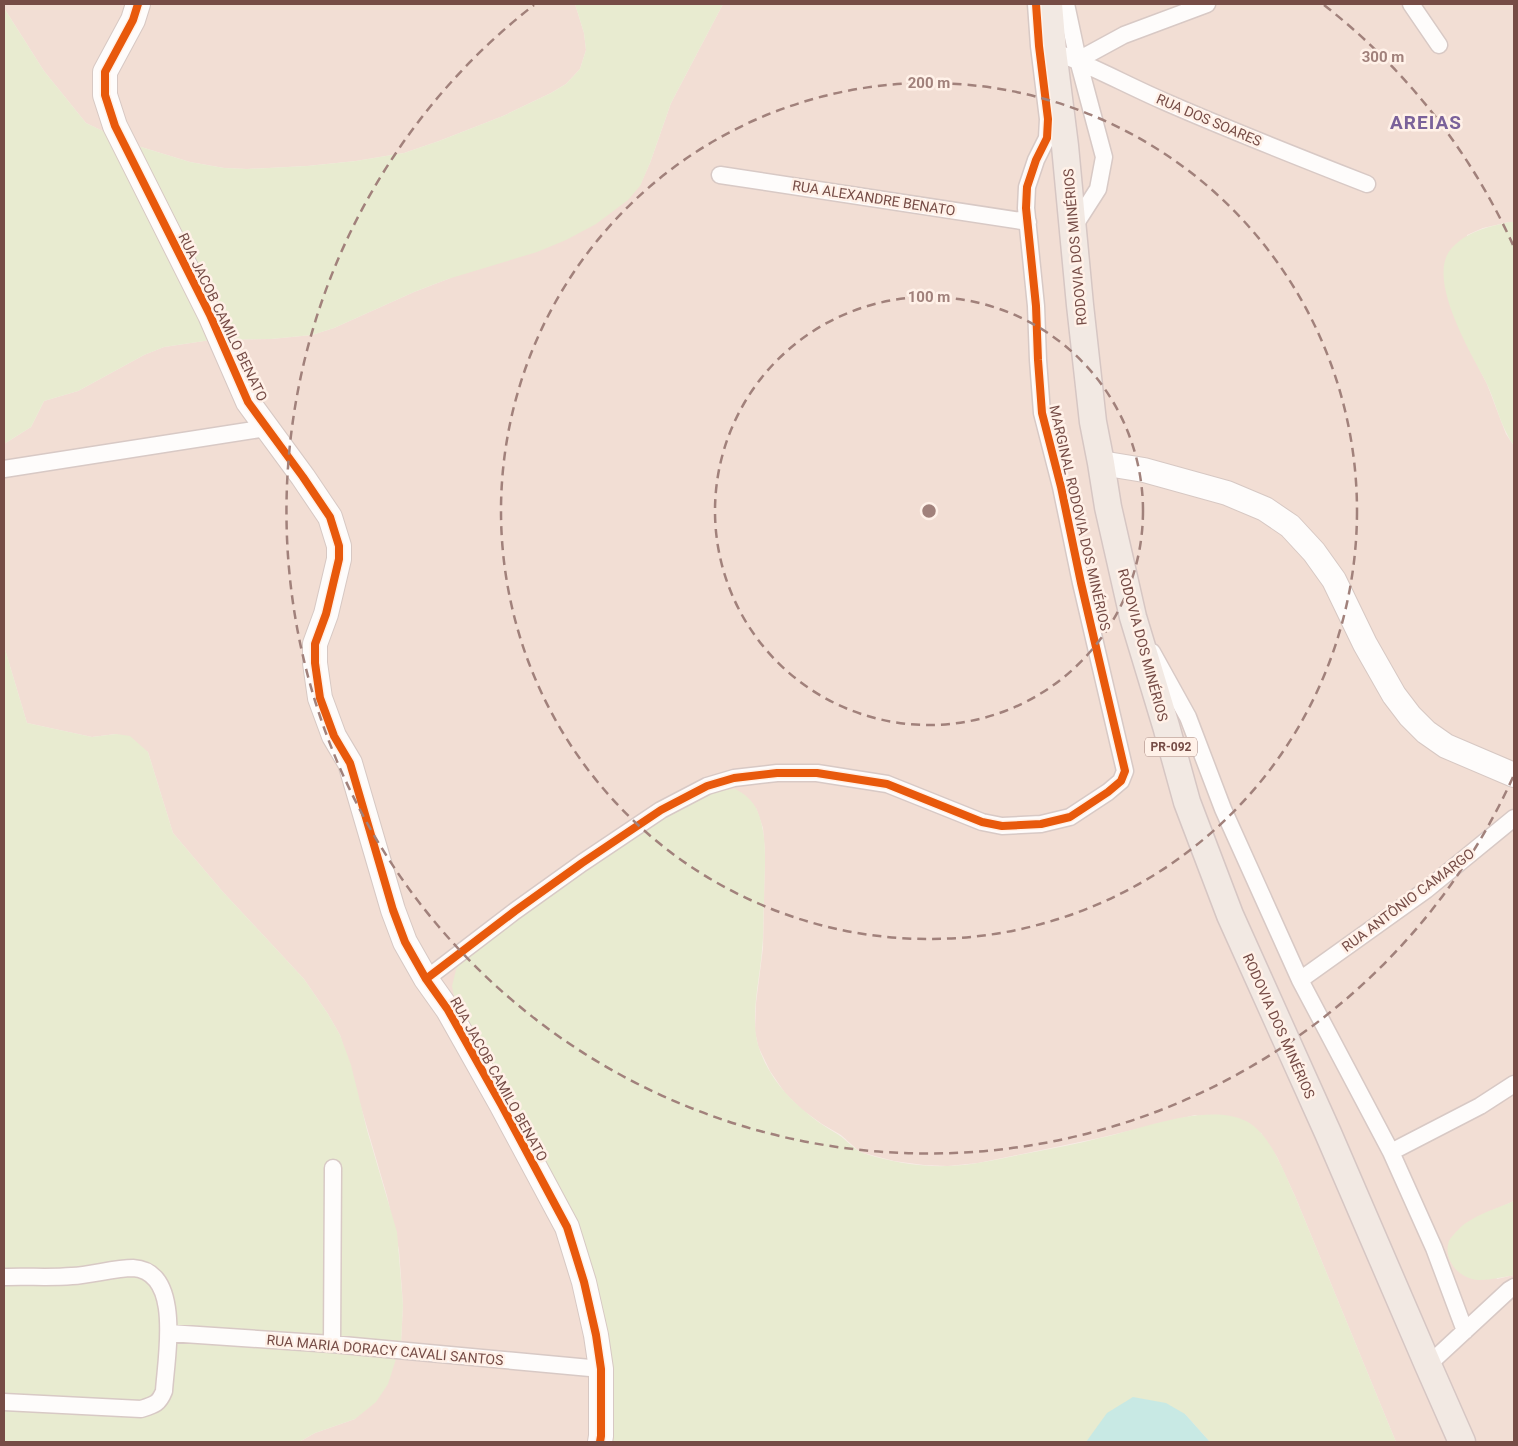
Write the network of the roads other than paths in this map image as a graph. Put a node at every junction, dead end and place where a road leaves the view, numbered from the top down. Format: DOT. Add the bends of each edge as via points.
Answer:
graph roads {
  1 [pos="138,4"];
  2 [pos="1036,4"];
  3 [pos="1049,4"];
  4 [pos="1066,4"];
  5 [pos="1207,4"];
  6 [pos="1411,4"];
  7 [pos="1439,45"];
  8 [pos="1053,51"];
  9 [pos="1078,60"];
  10 [pos="720,175"];
  11 [pos="1366,184"];
  12 [pos="1028,222"];
  13 [pos="1073,228"];
  14 [pos="267,428"];
  15 [pos="1101,463"];
  16 [pos="4,469"];
  17 [pos="1133,617"];
  18 [pos="1514,774"];
  19 [pos="1514,818"];
  20 [pos="426,979"];
  21 [pos="1300,980"];
  22 [pos="1514,1084"];
  23 [pos="1391,1152"];
  24 [pos="334,1168"];
  25 [pos="4,1277"];
  26 [pos="1514,1287"];
  27 [pos="1465,1331"];
  28 [pos="169,1333"];
  29 [pos="332,1344"];
  30 [pos="1428,1365"];
  31 [pos="601,1369"];
  32 [pos="4,1402"];
  33 [pos="600,1442"];
  34 [pos="1462,1442"];
  1 -- 14 [label="street, RUA JACOB CAMILO BENATO" via="105,72 104,95 116,126 210,314 248,402"];
  2 -- 12 [label="street, MARGINAL RODOVIA DOS MINÉRIOS" via="1048,130 1027,188"];
  3 -- 8 [label="main road, RODOVIA DOS MINÉRIOS / PR-092"];
  4 -- 9 [label="street"];
  5 -- 9 [label="street" via="1124,35"];
  6 -- 7 [label="street"];
  8 -- 9 [label="street, RUA DOS SOARES"];
  8 -- 13 [label="main road, RODOVIA DOS MINÉRIOS / PR-092"];
  9 -- 11 [label="street, RUA DOS SOARES" via="1160,100"];
  9 -- 13 [label="street" via="1104,158 1098,189"];
  10 -- 12 [label="street, RUA ALEXANDRE BENATO"];
  12 -- 20 [label="street, MARGINAL RODOVIA DOS MINÉRIOS" via="1042,413 1125,771 1121,781 1070,817 1041,824 1002,826 982,822 886,784 817,773 734,778 707,786 661,810 515,911"];
  13 -- 15 [label="main road, RODOVIA DOS MINÉRIOS / PR-092" via="1093,422"];
  14 -- 16 [label="street"];
  14 -- 20 [label="street, RUA JACOB CAMILO BENATO" via="330,517 336,532 339,559 315,644 320,698 334,736 350,763 405,942"];
  15 -- 17 [label="main road, RODOVIA DOS MINÉRIOS / PR-092"];
  15 -- 18 [label="street" via="1144,470 1227,493 1265,508 1290,526 1334,580 1394,696 1410,716 1446,746"];
  17 -- 21 [label="street" via="1188,717 1223,809"];
  17 -- 30 [label="main road, RODOVIA DOS MINÉRIOS / PR-092" via="1186,802 1230,915"];
  19 -- 21 [label="street, RUA ANTÔNIO CAMARGO" via="1426,890"];
  20 -- 31 [label="street, RUA JACOB CAMILO BENATO" via="448,1010 567,1227 584,1282"];
  21 -- 23 [label="street"];
  22 -- 23 [label="street" via="1480,1106"];
  23 -- 27 [label="street" via="1434,1248"];
  24 -- 29 [label="street"];
  25 -- 28 [label="street" via="72,1276 132,1268 145,1271 159,1282 165,1295"];
  26 -- 27 [label="street"];
  27 -- 30 [label="street"];
  28 -- 29 [label="street, RUA MARIA DORACY CAVALI SANTOS"];
  28 -- 32 [label="street" via="164,1391 154,1405 141,1409"];
  29 -- 31 [label="street, RUA MARIA DORACY CAVALI SANTOS"];
  30 -- 34 [label="main road, RODOVIA DOS MINÉRIOS / PR-092"];
  31 -- 33 [label="street, RUA JACOB CAMILO BENATO"];
}
